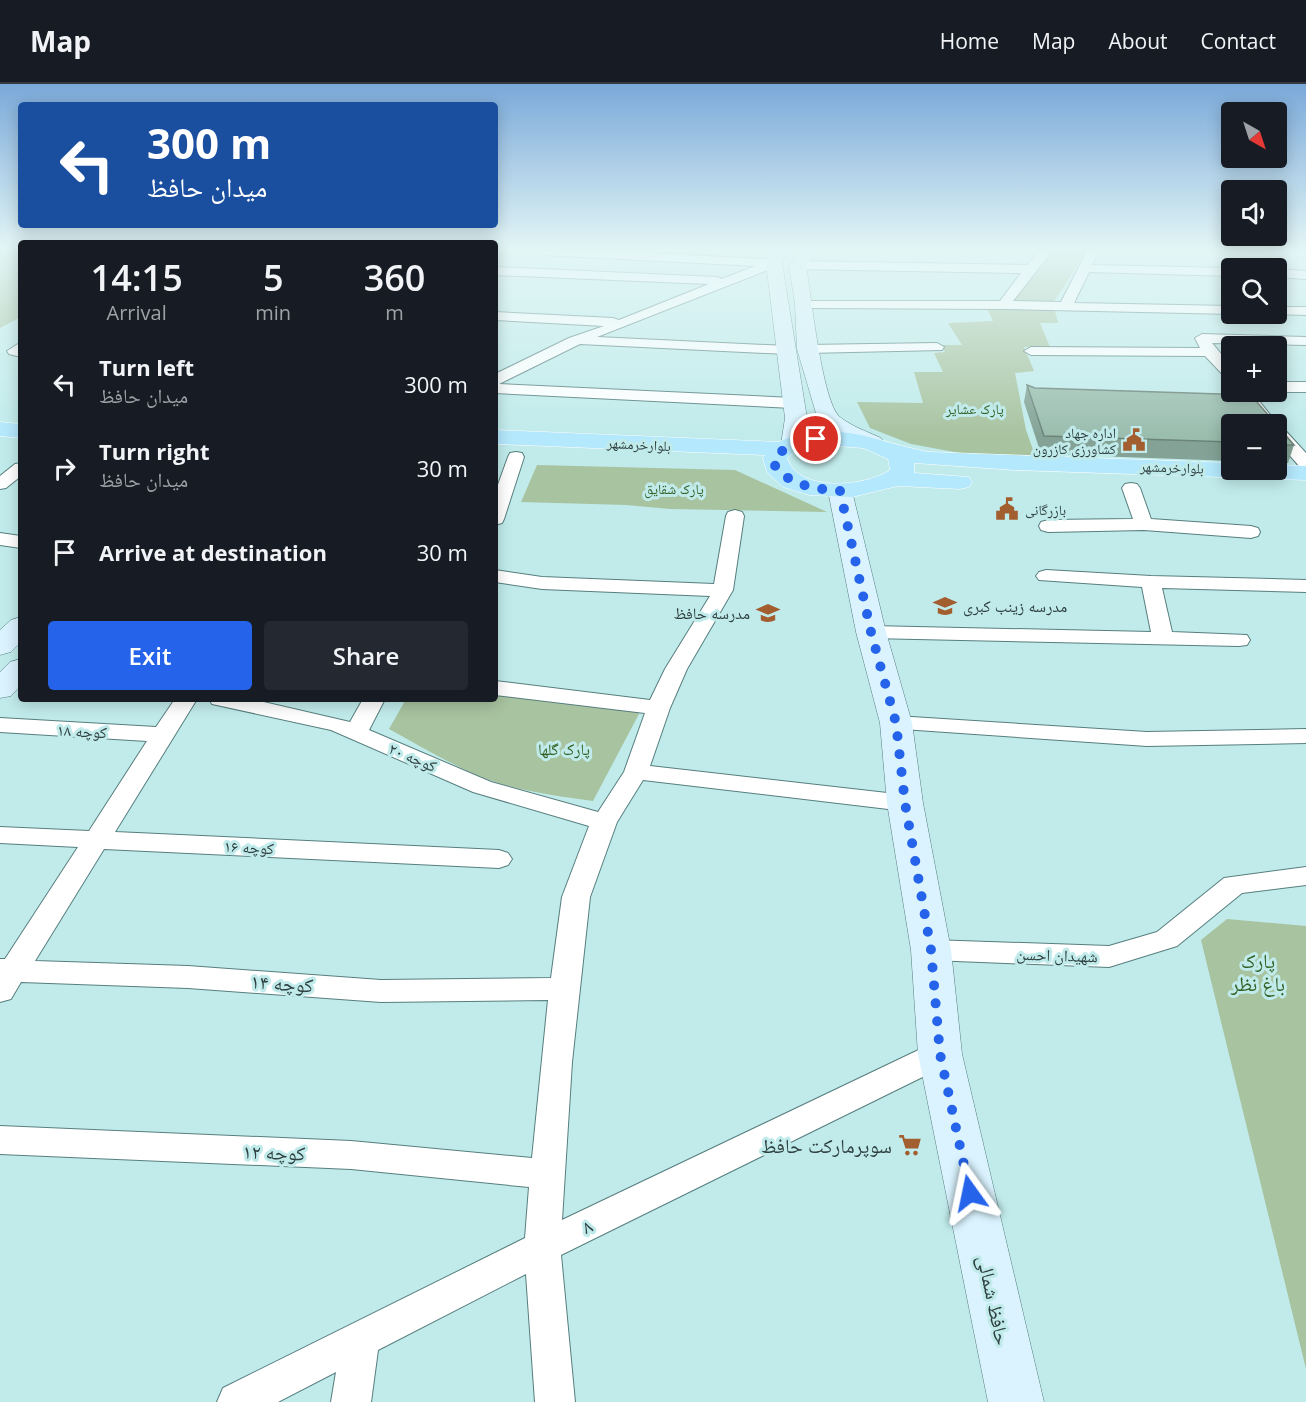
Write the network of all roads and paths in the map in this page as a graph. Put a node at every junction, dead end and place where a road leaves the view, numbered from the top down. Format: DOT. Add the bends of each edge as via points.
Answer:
graph roads {
  1 [pos="650,313"];
  2 [pos="783,313"];
  3 [pos="805,313"];
  4 [pos="498,316"];
  5 [pos="627,322"];
  6 [pos="574,340"];
  7 [pos="1202,340"];
  8 [pos="1306,341"];
  9 [pos="937,347"];
  10 [pos="807,349"];
  11 [pos="787,350"];
  12 [pos="1031,351"];
  13 [pos="1221,363"];
  14 [pos="502,372"];
  15 [pos="1287,387"];
  16 [pos="1306,387"];
  17 [pos="498,388"];
  18 [pos="1238,402"];
  19 [pos="1252,402"];
  20 [pos="1230,405"];
  21 [pos="794,410"];
  22 [pos="0,412"];
  23 [pos="18,413"];
  24 [pos="1263,414"];
  25 [pos="829,420"];
  26 [pos="0,429"];
  27 [pos="18,431"];
  28 [pos="498,437"];
  29 [pos="1287,437"];
  30 [pos="1287,442"];
  31 [pos="1306,442"];
  32 [pos="883,448"];
  33 [pos="784,454"];
  34 [pos="506,456"];
  35 [pos="704,456"];
  36 [pos="1306,463"];
  37 [pos="18,470"];
  38 [pos="932,470"];
  39 [pos="1306,473"];
  40 [pos="896,479"];
  41 [pos="0,484"];
  42 [pos="18,487"];
  43 [pos="1131,488"];
  44 [pos="840,491"];
  45 [pos="1306,496"];
  46 [pos="498,502"];
  47 [pos="735,516"];
  48 [pos="1144,524"];
  49 [pos="1048,526"];
  50 [pos="1251,532"];
  51 [pos="0,539"];
  52 [pos="18,542"];
  53 [pos="498,576"];
  54 [pos="1046,576"];
  55 [pos="1151,582"];
  56 [pos="1306,586"];
  57 [pos="723,590"];
  58 [pos="18,629"];
  59 [pos="871,632"];
  60 [pos="1163,639"];
  61 [pos="1239,640"];
  62 [pos="0,646"];
  63 [pos="18,671"];
  64 [pos="498,688"];
  65 [pos="0,690"];
  66 [pos="184,702"];
  67 [pos="234,702"];
  68 [pos="372,702"];
  69 [pos="658,708"];
  70 [pos="896,723"];
  71 [pos="0,725"];
  72 [pos="356,732"];
  73 [pos="164,735"];
  74 [pos="1306,736"];
  75 [pos="636,772"];
  76 [pos="905,803"];
  77 [pos="604,822"];
  78 [pos="0,835"];
  79 [pos="97,841"];
  80 [pos="499,859"];
  81 [pos="1306,876"];
  82 [pos="931,950"];
  83 [pos="5,977"];
  84 [pos="565,989"];
  85 [pos="940,1054"];
  86 [pos="0,1140"];
  87 [pos="548,1174"];
  88 [pos="542,1247"];
  89 [pos="360,1340"];
  90 [pos="237,1402"];
  91 [pos="351,1402"];
  92 [pos="555,1402"];
  93 [pos="1016,1402"];
  1 -- 5 [label="street"];
  2 -- 11 [label="street"];
  3 -- 10 [label="street"];
  4 -- 5 [label="street"];
  5 -- 6 [label="street"];
  6 -- 11 [label="street"];
  6 -- 14 [label="street"];
  7 -- 8 [label="street"];
  7 -- 12 [label="street"];
  7 -- 13 [label="street"];
  9 -- 10 [label="street"];
  10 -- 25 [label="street"];
  11 -- 21 [label="street"];
  15 -- 16 [label="street"];
  17 -- 21 [label="street"];
  18 -- 20 [label="street"];
  19 -- 24 [label="street"];
  21 -- 25 [label="street" via="806,423"];
  21 -- 33 [label="street"];
  22 -- 23 [label="main road"];
  25 -- 32 [label="street"];
  26 -- 27 [label="main road"];
  28 -- 35 [label="main road, بلوارخرمشهر"];
  29 -- 31 [label="street"];
  30 -- 36 [label="street"];
  32 -- 33 [label="main road, بلوارخرمشهر" via="831,438"];
  32 -- 38 [label="main road, بلوارخرمشهر"];
  32 -- 40 [label="main road" via="903,466"];
  33 -- 35 [label="main road, بلوارخرمشهر"];
  33 -- 44 [label="main road" via="790,480"];
  34 -- 35 [label="main road, بلوارخرمشهر"];
  34 -- 46 [label="street"];
  37 -- 41 [label="street"];
  38 -- 39 [label="main road, بلوارخرمشهر"];
  38 -- 40 [label="main road, بلوارخرمشهر"];
  38 -- 43 [label="main road, بلوارخرمشهر"];
  40 -- 44 [label="main road" via="871,489"];
  41 -- 42 [label="street"];
  43 -- 45 [label="main road, بلوارخرمشهر"];
  43 -- 48 [label="street"];
  44 -- 59 [label="street, حافظ شمالی"];
  47 -- 57 [label="street"];
  48 -- 49 [label="street"];
  48 -- 50 [label="street"];
  51 -- 52 [label="street"];
  53 -- 57 [label="street" via="542,583"];
  54 -- 55 [label="street"];
  55 -- 56 [label="street"];
  55 -- 60 [label="street"];
  57 -- 69 [label="street" via="676,669"];
  58 -- 62 [label="street"];
  59 -- 60 [label="street"];
  59 -- 70 [label="street, حافظ شمالی"];
  60 -- 61 [label="street"];
  63 -- 65 [label="street"];
  64 -- 69 [label="street"];
  66 -- 73 [label="street"];
  67 -- 72 [label="street, کوچه ۲۰"];
  68 -- 72 [label="street"];
  69 -- 75 [label="street"];
  70 -- 74 [label="street" via="1147,739"];
  70 -- 76 [label="street, حافظ شمالی"];
  71 -- 73 [label="street, کوچه ۱۸"];
  72 -- 77 [label="street, کوچه ۲۰" via="482,786"];
  73 -- 79 [label="street"];
  75 -- 76 [label="street"];
  75 -- 77 [label="street"];
  76 -- 82 [label="street, حافظ شمالی"];
  77 -- 84 [label="street" via="576,897"];
  78 -- 79 [label="street, کوچه ۱۶"];
  79 -- 80 [label="street, کوچه ۱۶"];
  79 -- 83 [label="street"];
  81 -- 82 [label="street, شهیدان احسن" via="1234,885 1167,939 1109,957"];
  82 -- 85 [label="street, حافظ شمالی"];
  83 -- 84 [label="street, کوچه ۱۴" via="188,977 381,991"];
  84 -- 87 [label="street"];
  85 -- 88 [label="street, ۸"];
  85 -- 93 [label="street, حافظ شمالی"];
  86 -- 87 [label="street, کوچه ۱۲" via="351,1155"];
  87 -- 88 [label="street"];
  88 -- 89 [label="street, ۸"];
  88 -- 92 [label="street"];
  89 -- 90 [label="street, ۸"];
  89 -- 91 [label="street"];
}
